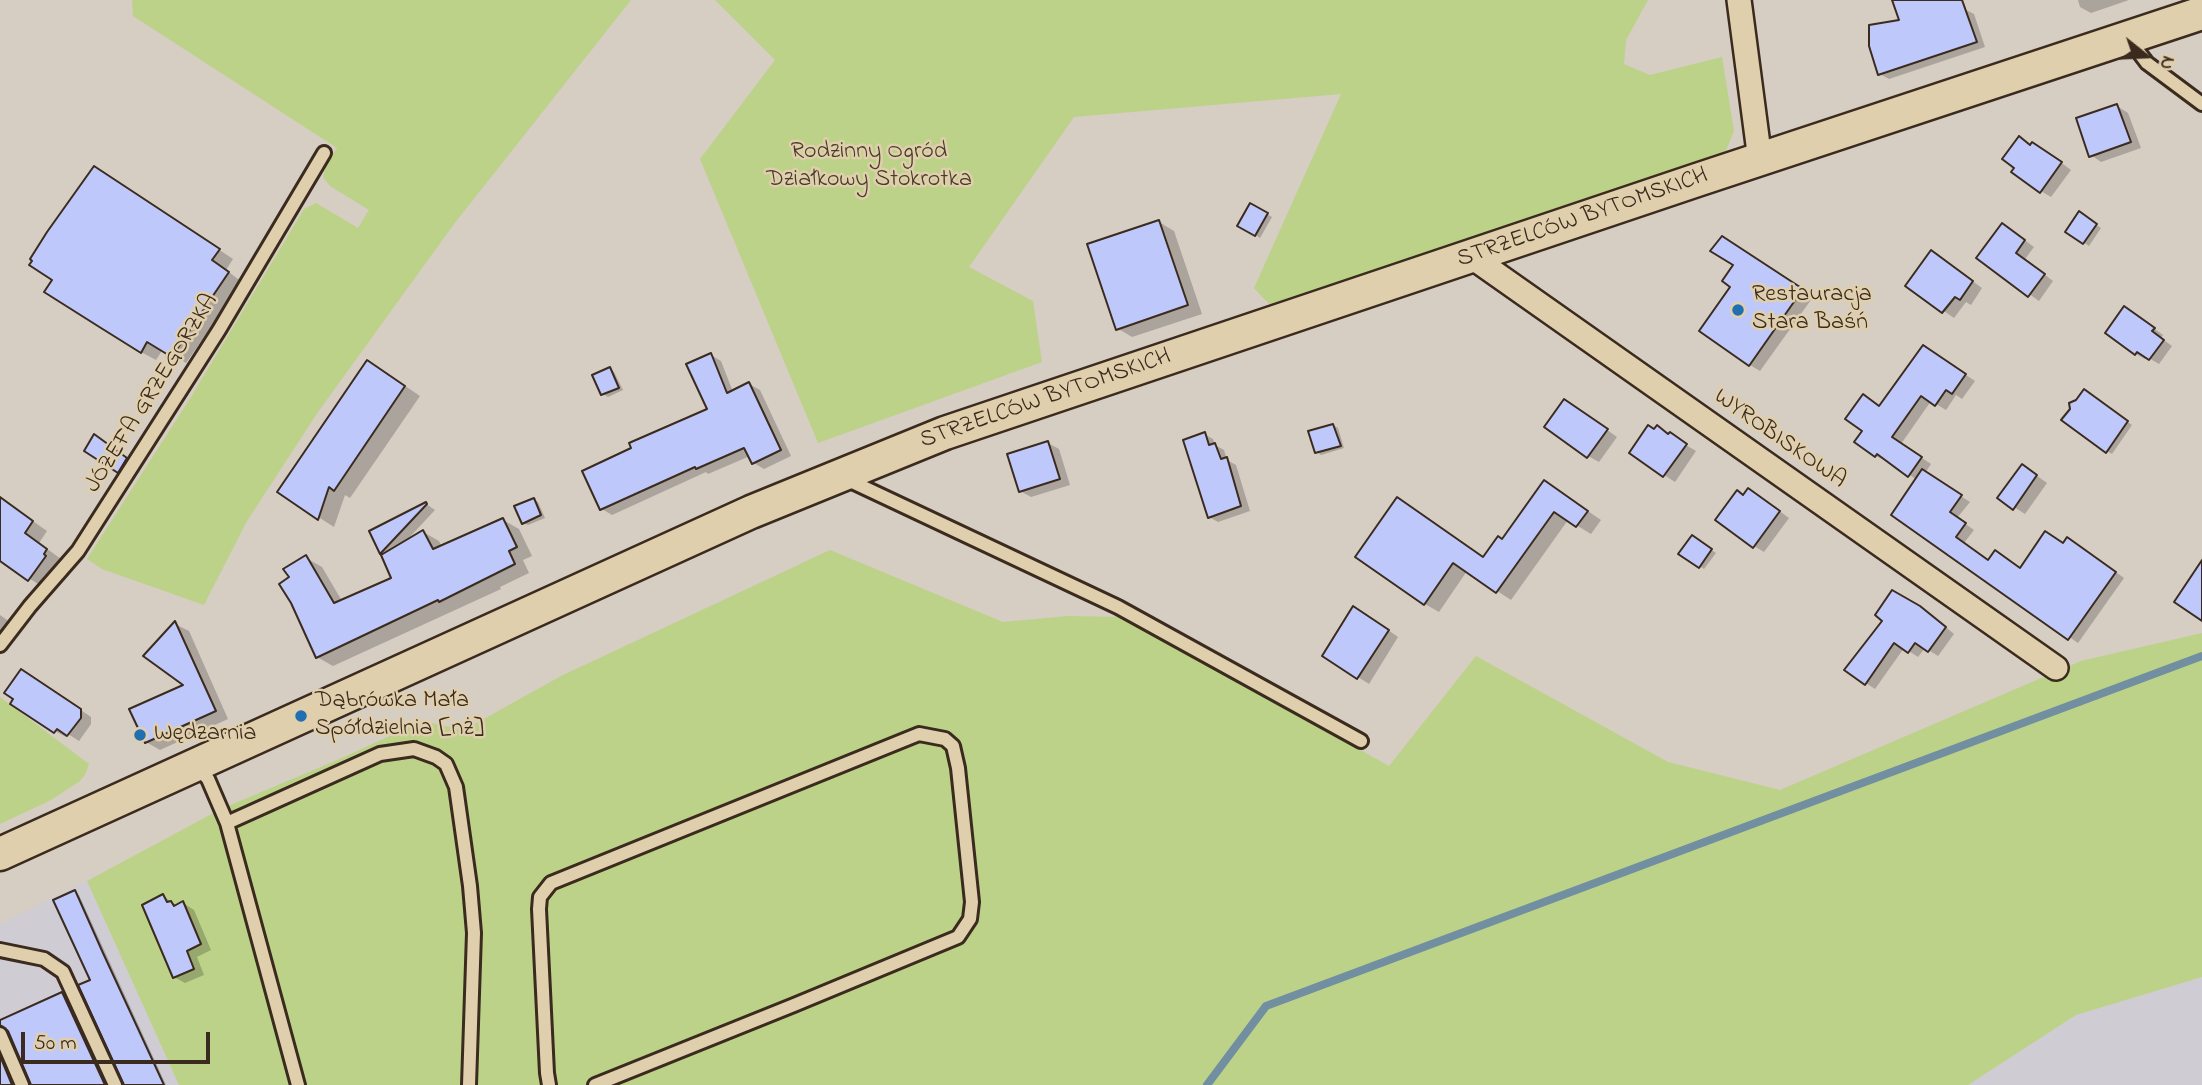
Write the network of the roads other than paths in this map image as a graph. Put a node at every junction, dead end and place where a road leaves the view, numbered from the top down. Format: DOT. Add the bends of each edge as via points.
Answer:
graph roads {
  1 [pos="1739,0"];
  2 [pos="2202,13"];
  3 [pos="2127,37"];
  4 [pos="2202,104"];
  5 [pos="324,153"];
  6 [pos="1760,160"];
  7 [pos="1472,257"];
  8 [pos="837,475"];
  9 [pos="0,645"];
  10 [pos="2056,668"];
  11 [pos="1362,741"];
  12 [pos="195,765"];
  13 [pos="227,822"];
  14 [pos="0,854"];
  15 [pos="0,950"];
  16 [pos="0,1034"];
  17 [pos="22,1085"];
  18 [pos="115,1085"];
  19 [pos="298,1085"];
  20 [pos="469,1085"];
  21 [pos="550,1085"];
  22 [pos="595,1085"];
  1 -- 6 [label="street"];
  2 -- 3 [label="street, STRZELCÓW BYTOMSKICH"];
  3 -- 4 [label="lane" via="2147,63"];
  3 -- 6 [label="street, STRZELCÓW BYTOMSKICH"];
  5 -- 9 [label="lane, JÓZEFA GRZEGORZKA" via="219,330 78,551"];
  6 -- 7 [label="street, STRZELCÓW BYTOMSKICH"];
  7 -- 8 [label="street, STRZELCÓW BYTOMSKICH" via="945,433"];
  7 -- 10 [label="street, WYROBISKOWA"];
  8 -- 11 [label="lane" via="1118,607"];
  8 -- 12 [label="street, STRZELCÓW BYTOMSKICH"];
  12 -- 13 [label="lane" via="208,779"];
  12 -- 14 [label="street, STRZELCÓW BYTOMSKICH"];
  13 -- 19 [label="lane"];
  13 -- 20 [label="lane" via="380,754 414,749 446,764 456,787 474,933"];
  15 -- 18 [label="lane" via="44,959 63,972"];
  16 -- 17 [label="lane"];
  21 -- 22 [label="lane" via="539,909 540,897 551,883 919,734 945,739 953,746 972,902 970,919 958,937"];
}
